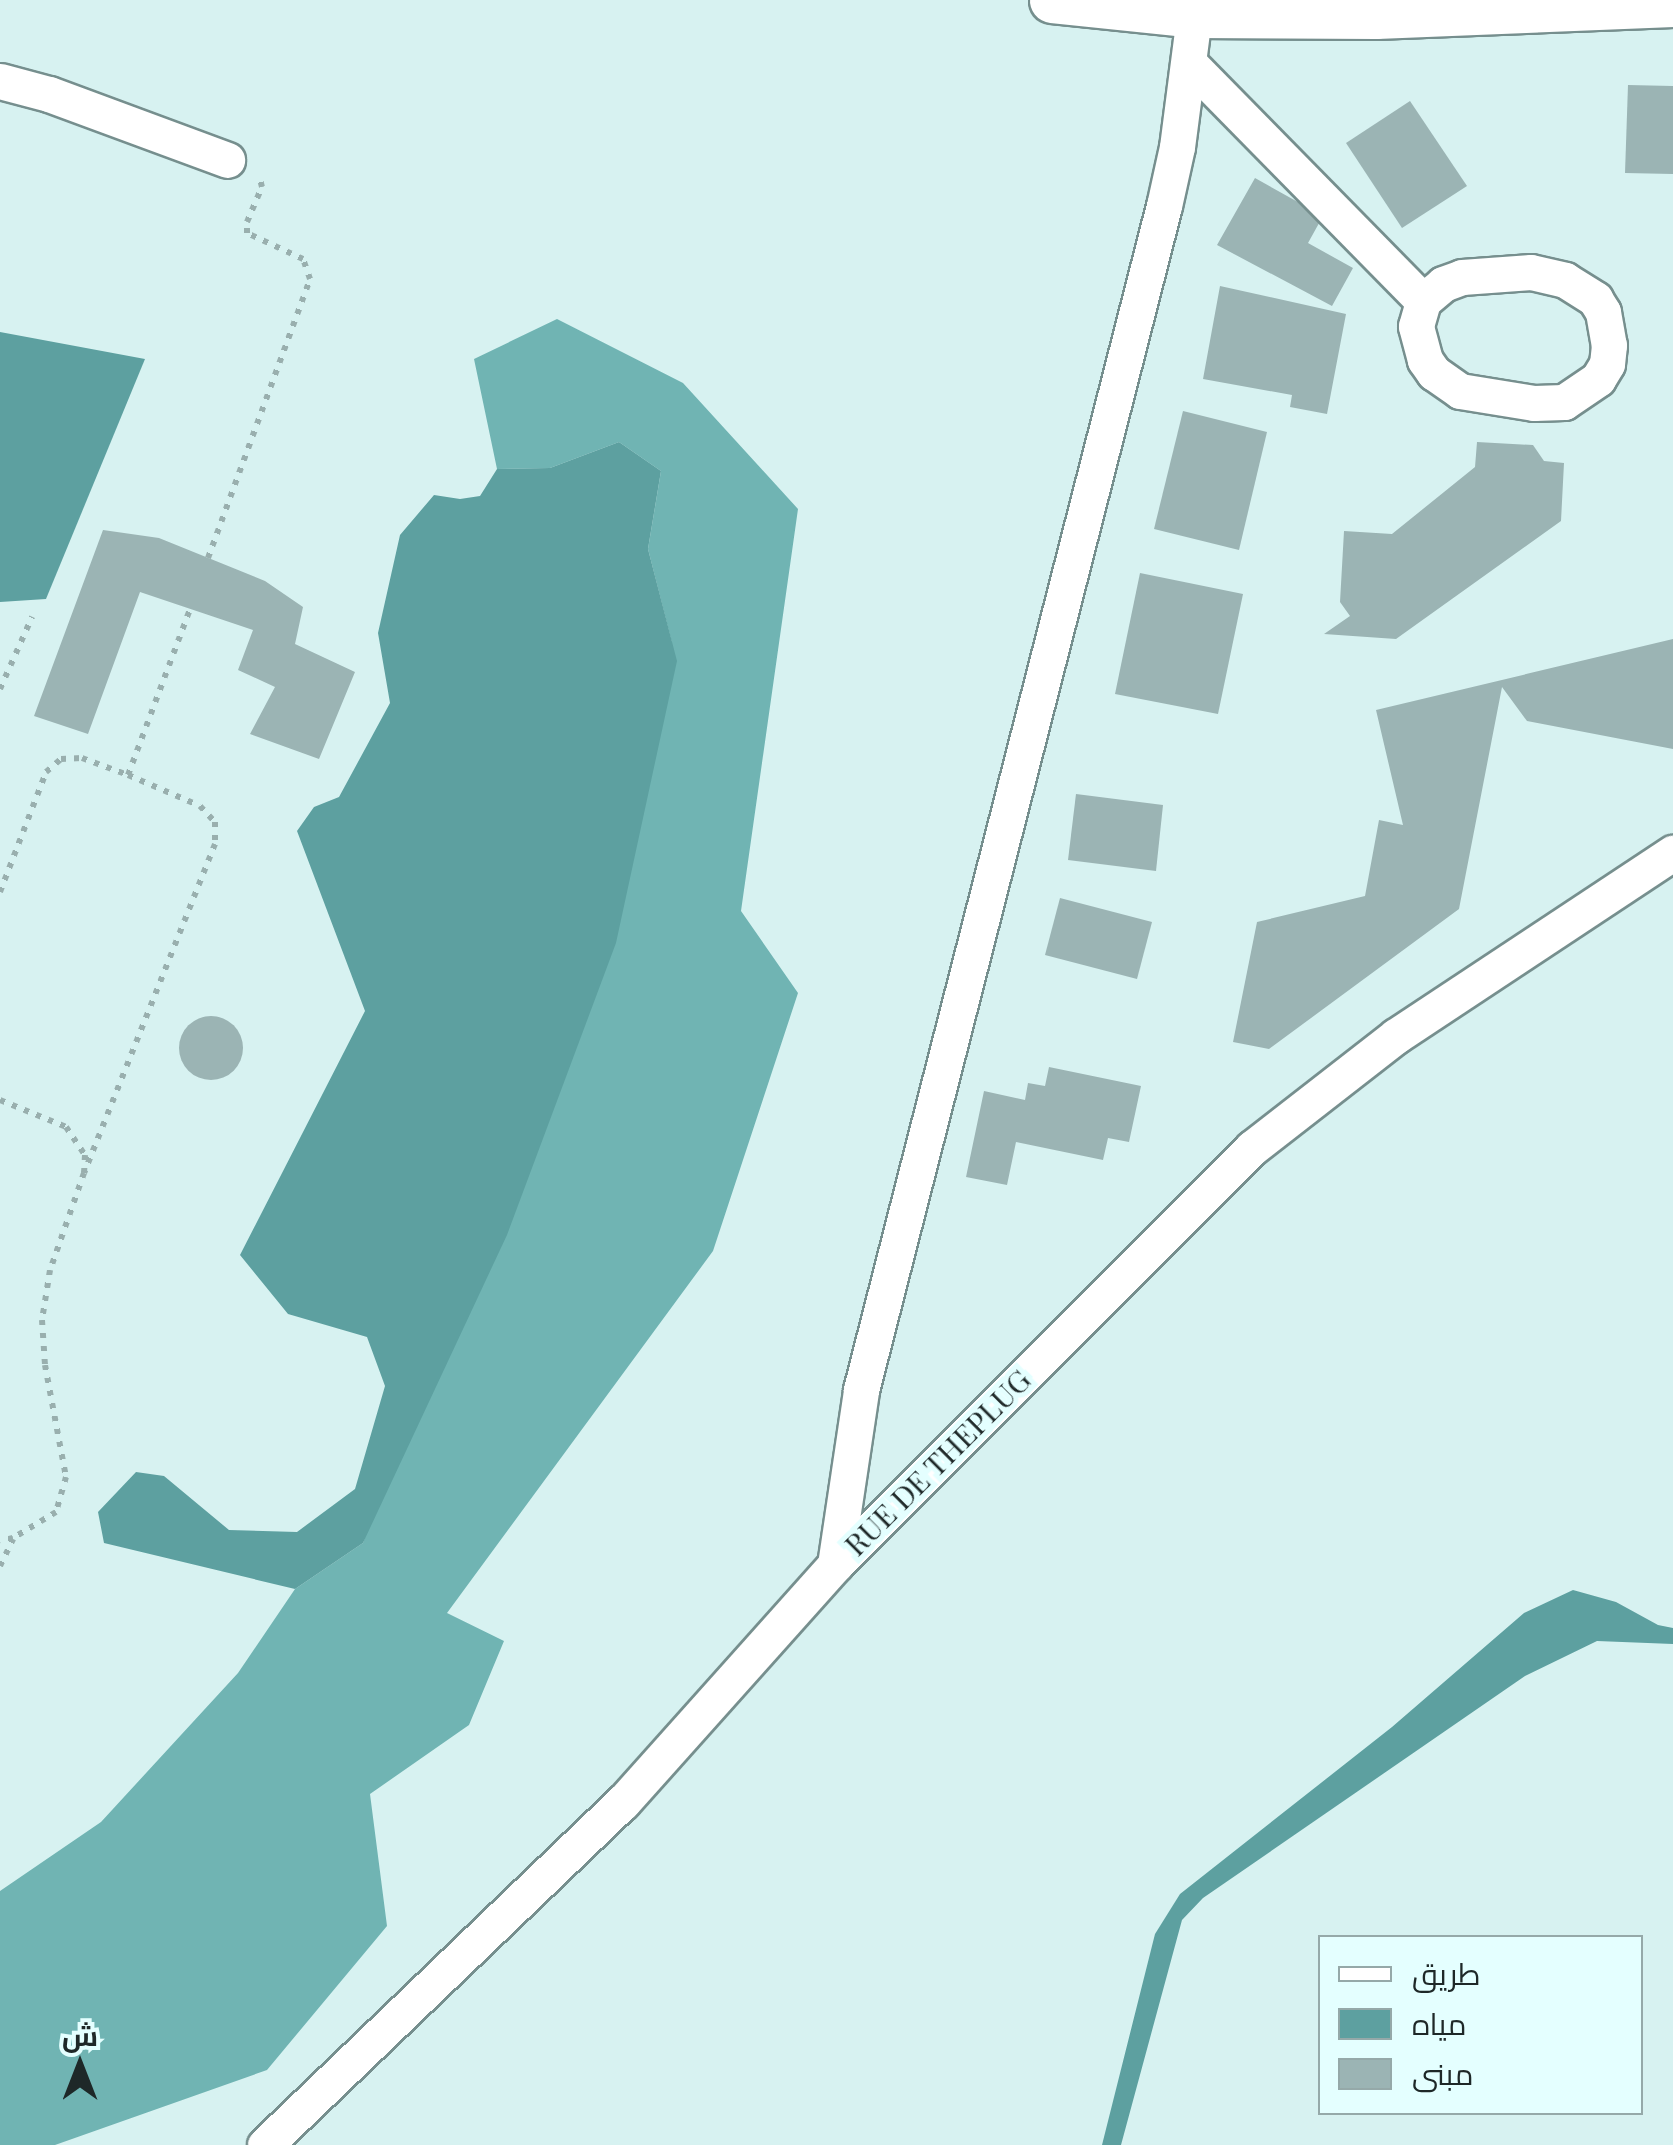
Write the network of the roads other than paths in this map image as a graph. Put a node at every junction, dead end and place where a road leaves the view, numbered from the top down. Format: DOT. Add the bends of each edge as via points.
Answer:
graph roads {
  1 [pos="1052,0"];
  2 [pos="1673,4"];
  3 [pos="1195,8"];
  4 [pos="1190,64"];
  5 [pos="0,81"];
  6 [pos="227,160"];
  7 [pos="1423,301"];
  8 [pos="1673,853"];
  9 [pos="835,1565"];
  10 [pos="265,2145"];
  1 -- 3 [label="street"];
  2 -- 3 [label="street" via="1376,16"];
  3 -- 4 [label="street"];
  4 -- 7 [label="street"];
  4 -- 9 [label="street" via="1164,206 861,1390"];
  5 -- 6 [label="street"];
  7 -- 7 [label="street" via="1416,326 1424,360 1460,390 1510,402 1564,402 1598,380 1607,364 1603,312 1565,280 1531,272 1462,277"];
  8 -- 9 [label="street, RUE DE THEPLUG" via="1396,1036 1252,1148"];
  9 -- 10 [label="street, RUE DE THEPLUG" via="622,1802"];
}
